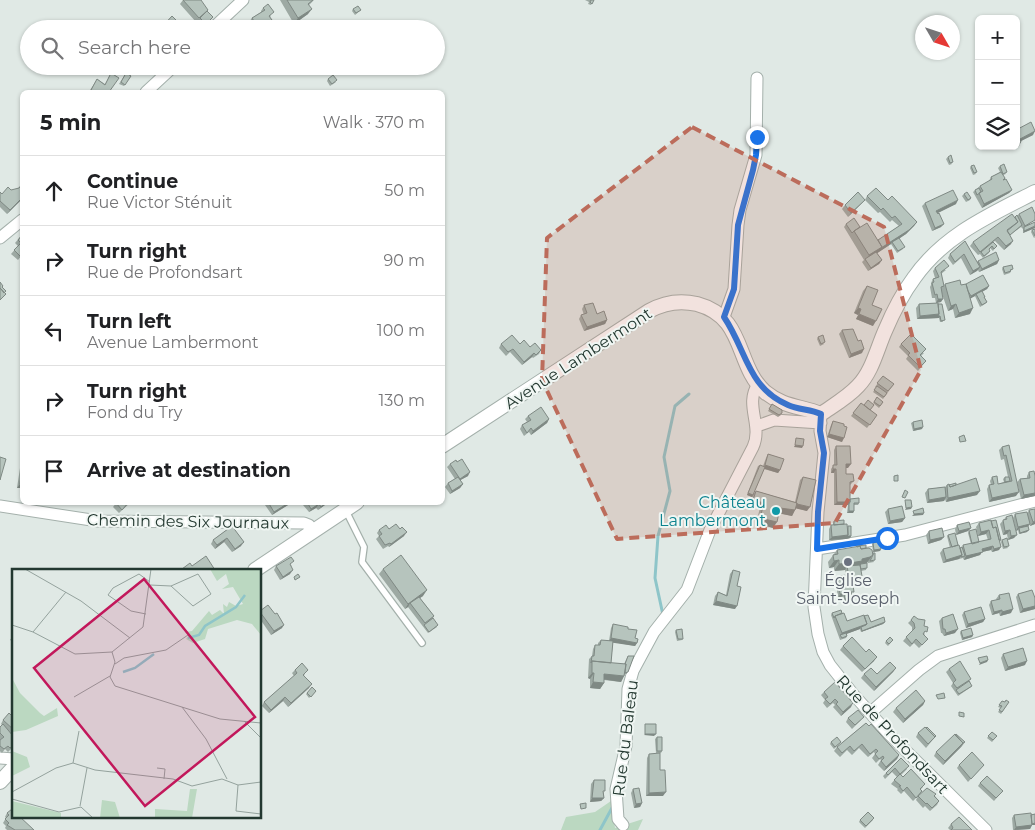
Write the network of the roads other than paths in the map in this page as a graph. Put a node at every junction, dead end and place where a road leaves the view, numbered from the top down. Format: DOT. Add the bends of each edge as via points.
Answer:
graph roads {
  1 [pos="243,0"];
  2 [pos="222,20"];
  3 [pos="164,75"];
  4 [pos="757,78"];
  5 [pos="148,90"];
  6 [pos="1035,192"];
  7 [pos="20,222"];
  8 [pos="0,238"];
  9 [pos="724,317"];
  10 [pos="758,384"];
  11 [pos="821,418"];
  12 [pos="757,426"];
  13 [pos="445,444"];
  14 [pos="1035,502"];
  15 [pos="0,506"];
  16 [pos="352,506"];
  17 [pos="313,532"];
  18 [pos="817,549"];
  19 [pos="257,569"];
  20 [pos="1035,625"];
  21 [pos="422,643"];
  22 [pos="870,713"];
  23 [pos="12,769"];
  24 [pos="0,782"];
  25 [pos="623,825"];
  26 [pos="986,830"];
  1 -- 2 [label="street"];
  3 -- 5 [label="street"];
  4 -- 9 [label="street" via="756,155 738,225 734,289"];
  6 -- 11 [label="street" via="969,226 937,251 899,301 862,382"];
  7 -- 8 [label="street"];
  9 -- 10 [label="street"];
  9 -- 13 [label="street, Avenue Lambermont" via="691,303 673,302 656,307"];
  10 -- 11 [label="street" via="775,399"];
  10 -- 12 [label="street, Rue du Baleau" via="752,405"];
  11 -- 12 [label="street" via="774,420"];
  11 -- 18 [label="street, Rue de Profondsart" via="824,453"];
  12 -- 25 [label="street, Rue du Baleau" via="756,441 710,530 687,590 654,632 633,671 628,690 626,746 616,789 618,819"];
  14 -- 18 [label="street" via="905,535"];
  15 -- 17 [label="street, Chemin des Six Journaux" via="98,522 304,523"];
  16 -- 17 [label="street"];
  16 -- 21 [label="lane" via="364,547 362,562"];
  17 -- 19 [label="street"];
  18 -- 22 [label="street, Rue de Profondsart" via="814,607 820,643 830,665"];
  20 -- 22 [label="street" via="938,656"];
  22 -- 26 [label="street, Rue de Profondsart"];
  23 -- 24 [label="street"];
}
